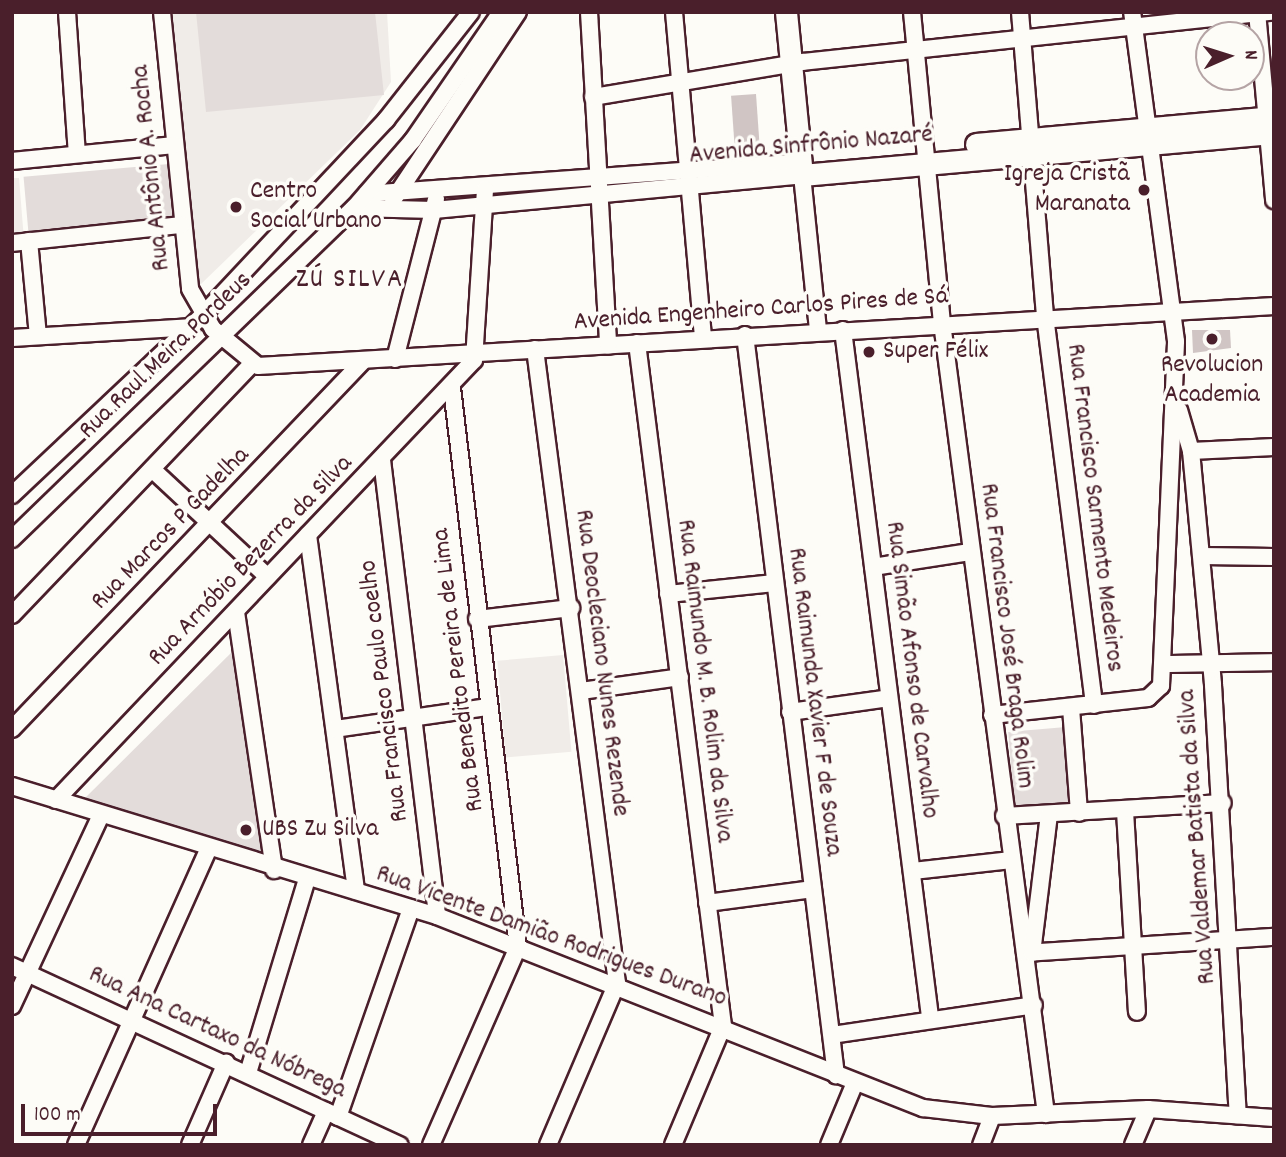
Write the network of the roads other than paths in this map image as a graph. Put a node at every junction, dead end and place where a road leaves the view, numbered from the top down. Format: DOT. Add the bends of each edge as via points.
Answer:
graph roads {
  1 [pos="67,12"];
  2 [pos="162,12"];
  3 [pos="471,12"];
  4 [pos="501,12"];
  5 [pos="518,12"];
  6 [pos="589,12"];
  7 [pos="674,12"];
  8 [pos="786,12"];
  9 [pos="912,12"];
  10 [pos="1020,12"];
  11 [pos="1132,12"];
  12 [pos="1262,13"];
  13 [pos="1134,31"];
  14 [pos="1022,42"];
  15 [pos="916,53"];
  16 [pos="791,67"];
  17 [pos="679,85"];
  18 [pos="593,97"];
  19 [pos="1270,125"];
  20 [pos="1144,134"];
  21 [pos="174,145"];
  22 [pos="1028,145"];
  23 [pos="77,154"];
  24 [pos="925,157"];
  25 [pos="12,160"];
  26 [pos="801,168"];
  27 [pos="688,179"];
  28 [pos="597,187"];
  29 [pos="366,194"];
  30 [pos="485,196"];
  31 [pos="1274,200"];
  32 [pos="392,202"];
  33 [pos="436,202"];
  34 [pos="354,208"];
  35 [pos="181,225"];
  36 [pos="29,241"];
  37 [pos="12,243"];
  38 [pos="1274,306"];
  39 [pos="1171,309"];
  40 [pos="1045,316"];
  41 [pos="196,322"];
  42 [pos="942,323"];
  43 [pos="843,330"];
  44 [pos="818,331"];
  45 [pos="745,335"];
  46 [pos="38,336"];
  47 [pos="220,336"];
  48 [pos="12,338"];
  49 [pos="703,338"];
  50 [pos="637,343"];
  51 [pos="608,345"];
  52 [pos="535,349"];
  53 [pos="478,352"];
  54 [pos="395,359"];
  55 [pos="363,361"];
  56 [pos="251,365"];
  57 [pos="452,388"];
  58 [pos="1177,403"];
  59 [pos="1274,447"];
  60 [pos="1191,451"];
  61 [pos="382,460"];
  62 [pos="152,469"];
  63 [pos="12,495"];
  64 [pos="210,525"];
  65 [pos="308,535"];
  66 [pos="12,539"];
  67 [pos="970,552"];
  68 [pos="1202,556"];
  69 [pos="1274,557"];
  70 [pos="873,567"];
  71 [pos="268,577"];
  72 [pos="774,583"];
  73 [pos="668,594"];
  74 [pos="571,608"];
  75 [pos="236,612"];
  76 [pos="12,615"];
  77 [pos="477,619"];
  78 [pos="1274,662"];
  79 [pos="1164,664"];
  80 [pos="1211,665"];
  81 [pos="680,677"];
  82 [pos="581,691"];
  83 [pos="889,698"];
  84 [pos="1094,705"];
  85 [pos="487,707"];
  86 [pos="1071,708"];
  87 [pos="790,712"];
  88 [pos="992,715"];
  89 [pos="412,718"];
  90 [pos="12,729"];
  91 [pos="335,729"];
  92 [pos="12,786"];
  93 [pos="56,800"];
  94 [pos="1223,803"];
  95 [pos="1125,811"];
  96 [pos="1079,813"];
  97 [pos="1049,815"];
  98 [pos="1004,816"];
  99 [pos="100,817"];
  100 [pos="208,850"];
  101 [pos="1011,860"];
  102 [pos="274,870"];
  103 [pos="912,871"];
  104 [pos="307,879"];
  105 [pos="813,889"];
  106 [pos="356,891"];
  107 [pos="707,903"];
  108 [pos="411,908"];
  109 [pos="437,916"];
  110 [pos="1274,937"];
  111 [pos="1230,942"];
  112 [pos="1135,946"];
  113 [pos="518,947"];
  114 [pos="1029,953"];
  115 [pos="12,966"];
  116 [pos="28,973"];
  117 [pos="617,983"];
  118 [pos="1034,1005"];
  119 [pos="12,1006"];
  120 [pos="1137,1012"];
  121 [pos="930,1017"];
  122 [pos="132,1020"];
  123 [pos="723,1026"];
  124 [pos="832,1035"];
  125 [pos="226,1063"];
  126 [pos="248,1073"];
  127 [pos="836,1075"];
  128 [pos="855,1085"];
  129 [pos="1148,1109"];
  130 [pos="332,1114"];
  131 [pos="1046,1114"];
  132 [pos="1238,1115"];
  133 [pos="992,1116"];
  134 [pos="1274,1118"];
  135 [pos="76,1145"];
  136 [pos="190,1145"];
  137 [pos="311,1145"];
  138 [pos="400,1145"];
  139 [pos="431,1145"];
  140 [pos="548,1145"];
  141 [pos="673,1145"];
  142 [pos="829,1145"];
  143 [pos="981,1145"];
  144 [pos="1133,1145"];
  1 -- 23 [label="street"];
  2 -- 21 [label="street, Rua Antônio A. Rocha"];
  3 -- 41 [label="street" via="386,120"];
  4 -- 29 [label="street, Rua Raul Meira Pordeus" via="438,107"];
  5 -- 32 [label="street"];
  6 -- 18 [label="street"];
  7 -- 17 [label="street"];
  8 -- 16 [label="street"];
  9 -- 15 [label="street, Rua Francisco José Braga Rolim"];
  10 -- 14 [label="street, Rua Francisco Sarmento Medeiros"];
  11 -- 13 [label="street, Rua Valdemar Batista da Silva"];
  12 -- 13 [label="street"];
  12 -- 19 [label="street"];
  13 -- 14 [label="street"];
  13 -- 20 [label="street, Rua Valdemar Batista da Silva"];
  14 -- 15 [label="street"];
  14 -- 22 [label="street, Rua Francisco Sarmento Medeiros"];
  15 -- 16 [label="street"];
  15 -- 24 [label="street, Rua Francisco José Braga Rolim"];
  16 -- 17 [label="street"];
  16 -- 26 [label="street"];
  17 -- 18 [label="street"];
  17 -- 27 [label="street"];
  18 -- 28 [label="street"];
  19 -- 20 [label="street, Avenida Sinfrônio Nazaré"];
  19 -- 31 [label="street"];
  20 -- 22 [label="street, Avenida Sinfrônio Nazaré"];
  20 -- 39 [label="street, Rua Valdemar Batista da Silva"];
  21 -- 23 [label="street"];
  21 -- 35 [label="street, Rua Antônio A. Rocha"];
  22 -- 24 [label="street, Avenida Sinfrônio Nazaré"];
  22 -- 40 [label="street, Rua Francisco Sarmento Medeiros"];
  23 -- 25 [label="street"];
  24 -- 26 [label="street, Avenida Sinfrônio Nazaré"];
  24 -- 42 [label="street, Rua Francisco José Braga Rolim"];
  26 -- 27 [label="street, Avenida Sinfrônio Nazaré"];
  26 -- 44 [label="street"];
  27 -- 28 [label="street, Avenida Sinfrônio Nazaré"];
  27 -- 49 [label="street"];
  28 -- 30 [label="street, Avenida Sinfrônio Nazaré"];
  28 -- 51 [label="street"];
  29 -- 32 [label="street, Avenida Sinfrônio Nazaré"];
  29 -- 34 [label="street, Rua Raul Meira Pordeus"];
  30 -- 33 [label="street, Avenida Sinfrônio Nazaré"];
  30 -- 53 [label="street"];
  32 -- 33 [label="street, Avenida Sinfrônio Nazaré"];
  32 -- 34 [label="street, Avenida Sinfrônio Nazaré"];
  33 -- 54 [label="street"];
  34 -- 47 [label="street, Rua Raul Meira Pordeus"];
  35 -- 36 [label="street"];
  35 -- 41 [label="street, Rua Antônio A. Rocha"];
  36 -- 37 [label="street"];
  36 -- 46 [label="street"];
  38 -- 39 [label="street, Avenida Engenheiro Carlos Pires de Sá"];
  39 -- 40 [label="street, Avenida Engenheiro Carlos Pires de Sá"];
  39 -- 58 [label="street, Rua Valdemar Batista da Silva"];
  40 -- 42 [label="street, Avenida Engenheiro Carlos Pires de Sá"];
  40 -- 84 [label="street, Rua Francisco Sarmento Medeiros"];
  41 -- 46 [label="street"];
  41 -- 47 [label="street"];
  41 -- 63 [label="street"];
  42 -- 43 [label="street, Avenida Engenheiro Carlos Pires de Sá"];
  42 -- 67 [label="street, Rua Francisco José Braga Rolim"];
  43 -- 44 [label="street, Avenida Engenheiro Carlos Pires de Sá"];
  43 -- 70 [label="street, Rua Simão Afonso de Carvalho"];
  44 -- 45 [label="street, Avenida Engenheiro Carlos Pires de Sá"];
  45 -- 49 [label="street, Avenida Engenheiro Carlos Pires de Sá"];
  45 -- 72 [label="street, Rua Raimunda Xavier F de Souza"];
  46 -- 48 [label="street"];
  47 -- 56 [label="street"];
  47 -- 66 [label="street, Rua Raul Meira Pordeus"];
  49 -- 50 [label="street, Avenida Engenheiro Carlos Pires de Sá"];
  50 -- 51 [label="street, Avenida Engenheiro Carlos Pires de Sá"];
  50 -- 73 [label="street, Rua Raimundo M. B. Rolim da Silva"];
  51 -- 52 [label="street, Avenida Engenheiro Carlos Pires de Sá"];
  52 -- 53 [label="street, Avenida Engenheiro Carlos Pires de Sá"];
  52 -- 74 [label="street, Rua Deocleciano Nunes Rezende"];
  53 -- 54 [label="street, Avenida Engenheiro Carlos Pires de Sá"];
  53 -- 57 [label="street, Rua Arnóbio Bezerra da Silva"];
  54 -- 55 [label="street, Avenida Engenheiro Carlos Pires de Sá"];
  55 -- 56 [label="street, Avenida Engenheiro Carlos Pires de Sá"];
  55 -- 64 [label="street, Rua Marcos P Gadelha"];
  56 -- 62 [label="street"];
  57 -- 61 [label="street, Rua Arnóbio Bezerra da Silva"];
  57 -- 77 [label="street, Rua Benedito Pereira de Lima"];
  58 -- 60 [label="street"];
  58 -- 79 [label="street, Rua Valdemar Batista da Silva"];
  59 -- 60 [label="street"];
  60 -- 68 [label="street"];
  61 -- 65 [label="street, Rua Arnóbio Bezerra da Silva"];
  61 -- 89 [label="street, Rua Francisco Paulo coelho"];
  62 -- 64 [label="street"];
  62 -- 76 [label="street"];
  64 -- 71 [label="street"];
  64 -- 90 [label="street, Rua Marcos P Gadelha"];
  65 -- 71 [label="street, Rua Arnóbio Bezerra da Silva"];
  65 -- 91 [label="street"];
  67 -- 70 [label="street"];
  67 -- 88 [label="street, Rua Francisco José Braga Rolim"];
  68 -- 69 [label="street"];
  68 -- 80 [label="street"];
  70 -- 83 [label="street, Rua Simão Afonso de Carvalho"];
  71 -- 75 [label="street, Rua Arnóbio Bezerra da Silva"];
  72 -- 73 [label="street"];
  72 -- 87 [label="street, Rua Raimunda Xavier F de Souza"];
  73 -- 81 [label="street, Rua Raimundo M. B. Rolim da Silva"];
  74 -- 77 [label="street"];
  74 -- 82 [label="street, Rua Deocleciano Nunes Rezende"];
  75 -- 93 [label="street, Rua Arnóbio Bezerra da Silva"];
  75 -- 102 [label="street"];
  77 -- 85 [label="street, Rua Benedito Pereira de Lima"];
  78 -- 80 [label="street"];
  79 -- 80 [label="street, Rua Valdemar Batista da Silva"];
  79 -- 84 [label="street" via="1156,695"];
  80 -- 94 [label="street, Rua Valdemar Batista da Silva"];
  81 -- 82 [label="street"];
  81 -- 107 [label="street, Rua Raimundo M. B. Rolim da Silva"];
  82 -- 117 [label="street, Rua Deocleciano Nunes Rezende"];
  83 -- 87 [label="street"];
  83 -- 103 [label="street, Rua Simão Afonso de Carvalho"];
  84 -- 86 [label="street"];
  85 -- 89 [label="street"];
  85 -- 113 [label="street, Rua Benedito Pereira de Lima"];
  86 -- 88 [label="street"];
  86 -- 96 [label="street, Rua Francisco José Braga Rolim"];
  87 -- 105 [label="street, Rua Raimunda Xavier F de Souza"];
  88 -- 98 [label="street, Rua Francisco José Braga Rolim"];
  89 -- 91 [label="street"];
  89 -- 109 [label="street, Rua Francisco Paulo coelho"];
  91 -- 106 [label="street"];
  92 -- 93 [label="street, Rua Vicente Damião Rodrigues Durano"];
  93 -- 99 [label="street, Rua Vicente Damião Rodrigues Durano"];
  94 -- 95 [label="street"];
  94 -- 111 [label="street, Rua Valdemar Batista da Silva"];
  95 -- 96 [label="street"];
  95 -- 112 [label="street"];
  96 -- 97 [label="street"];
  97 -- 98 [label="street"];
  97 -- 114 [label="street"];
  98 -- 101 [label="street, Rua Francisco José Braga Rolim"];
  99 -- 100 [label="street, Rua Vicente Damião Rodrigues Durano"];
  99 -- 116 [label="street"];
  100 -- 102 [label="street, Rua Vicente Damião Rodrigues Durano"];
  100 -- 122 [label="street"];
  101 -- 103 [label="street"];
  101 -- 114 [label="street, Rua Francisco José Braga Rolim"];
  102 -- 104 [label="street, Rua Vicente Damião Rodrigues Durano"];
  103 -- 121 [label="street, Rua Simão Afonso de Carvalho"];
  104 -- 106 [label="street, Rua Vicente Damião Rodrigues Durano"];
  104 -- 126 [label="street"];
  105 -- 107 [label="street"];
  105 -- 124 [label="street, Rua Raimunda Xavier F de Souza"];
  106 -- 108 [label="street, Rua Vicente Damião Rodrigues Durano"];
  107 -- 123 [label="street, Rua Raimundo M. B. Rolim da Silva"];
  108 -- 109 [label="street, Rua Vicente Damião Rodrigues Durano"];
  108 -- 130 [label="street"];
  109 -- 113 [label="street, Rua Vicente Damião Rodrigues Durano"];
  110 -- 111 [label="street"];
  111 -- 112 [label="street"];
  111 -- 132 [label="street, Rua Valdemar Batista da Silva"];
  112 -- 114 [label="street"];
  112 -- 120 [label="street"];
  113 -- 117 [label="street, Rua Vicente Damião Rodrigues Durano"];
  113 -- 139 [label="street"];
  114 -- 118 [label="street, Rua Francisco José Braga Rolim"];
  115 -- 116 [label="street, Rua Ana Cartaxo da Nóbrega"];
  116 -- 119 [label="street"];
  116 -- 122 [label="street, Rua Ana Cartaxo da Nóbrega"];
  117 -- 123 [label="street, Rua Vicente Damião Rodrigues Durano"];
  117 -- 140 [label="street"];
  118 -- 121 [label="street"];
  118 -- 131 [label="street, Rua Francisco José Braga Rolim"];
  121 -- 124 [label="street"];
  122 -- 125 [label="street, Rua Ana Cartaxo da Nóbrega"];
  122 -- 135 [label="street"];
  123 -- 127 [label="street, Rua Vicente Damião Rodrigues Durano"];
  123 -- 141 [label="street"];
  124 -- 127 [label="street, Rua Raimunda Xavier F de Souza"];
  125 -- 126 [label="street, Rua Ana Cartaxo da Nóbrega"];
  125 -- 136 [label="street"];
  126 -- 130 [label="street, Rua Ana Cartaxo da Nóbrega"];
  127 -- 128 [label="street, Rua Vicente Damião Rodrigues Durano"];
  128 -- 133 [label="street, Rua Vicente Damião Rodrigues Durano" via="946,1113"];
  128 -- 142 [label="street"];
  129 -- 131 [label="street, Rua Vicente Damião Rodrigues Durano"];
  129 -- 132 [label="street, Rua Vicente Damião Rodrigues Durano"];
  129 -- 144 [label="street"];
  130 -- 137 [label="street"];
  130 -- 138 [label="street, Rua Ana Cartaxo da Nóbrega"];
  131 -- 133 [label="street, Rua Vicente Damião Rodrigues Durano"];
  132 -- 134 [label="street, Rua Vicente Damião Rodrigues Durano"];
  133 -- 143 [label="street"];
}
